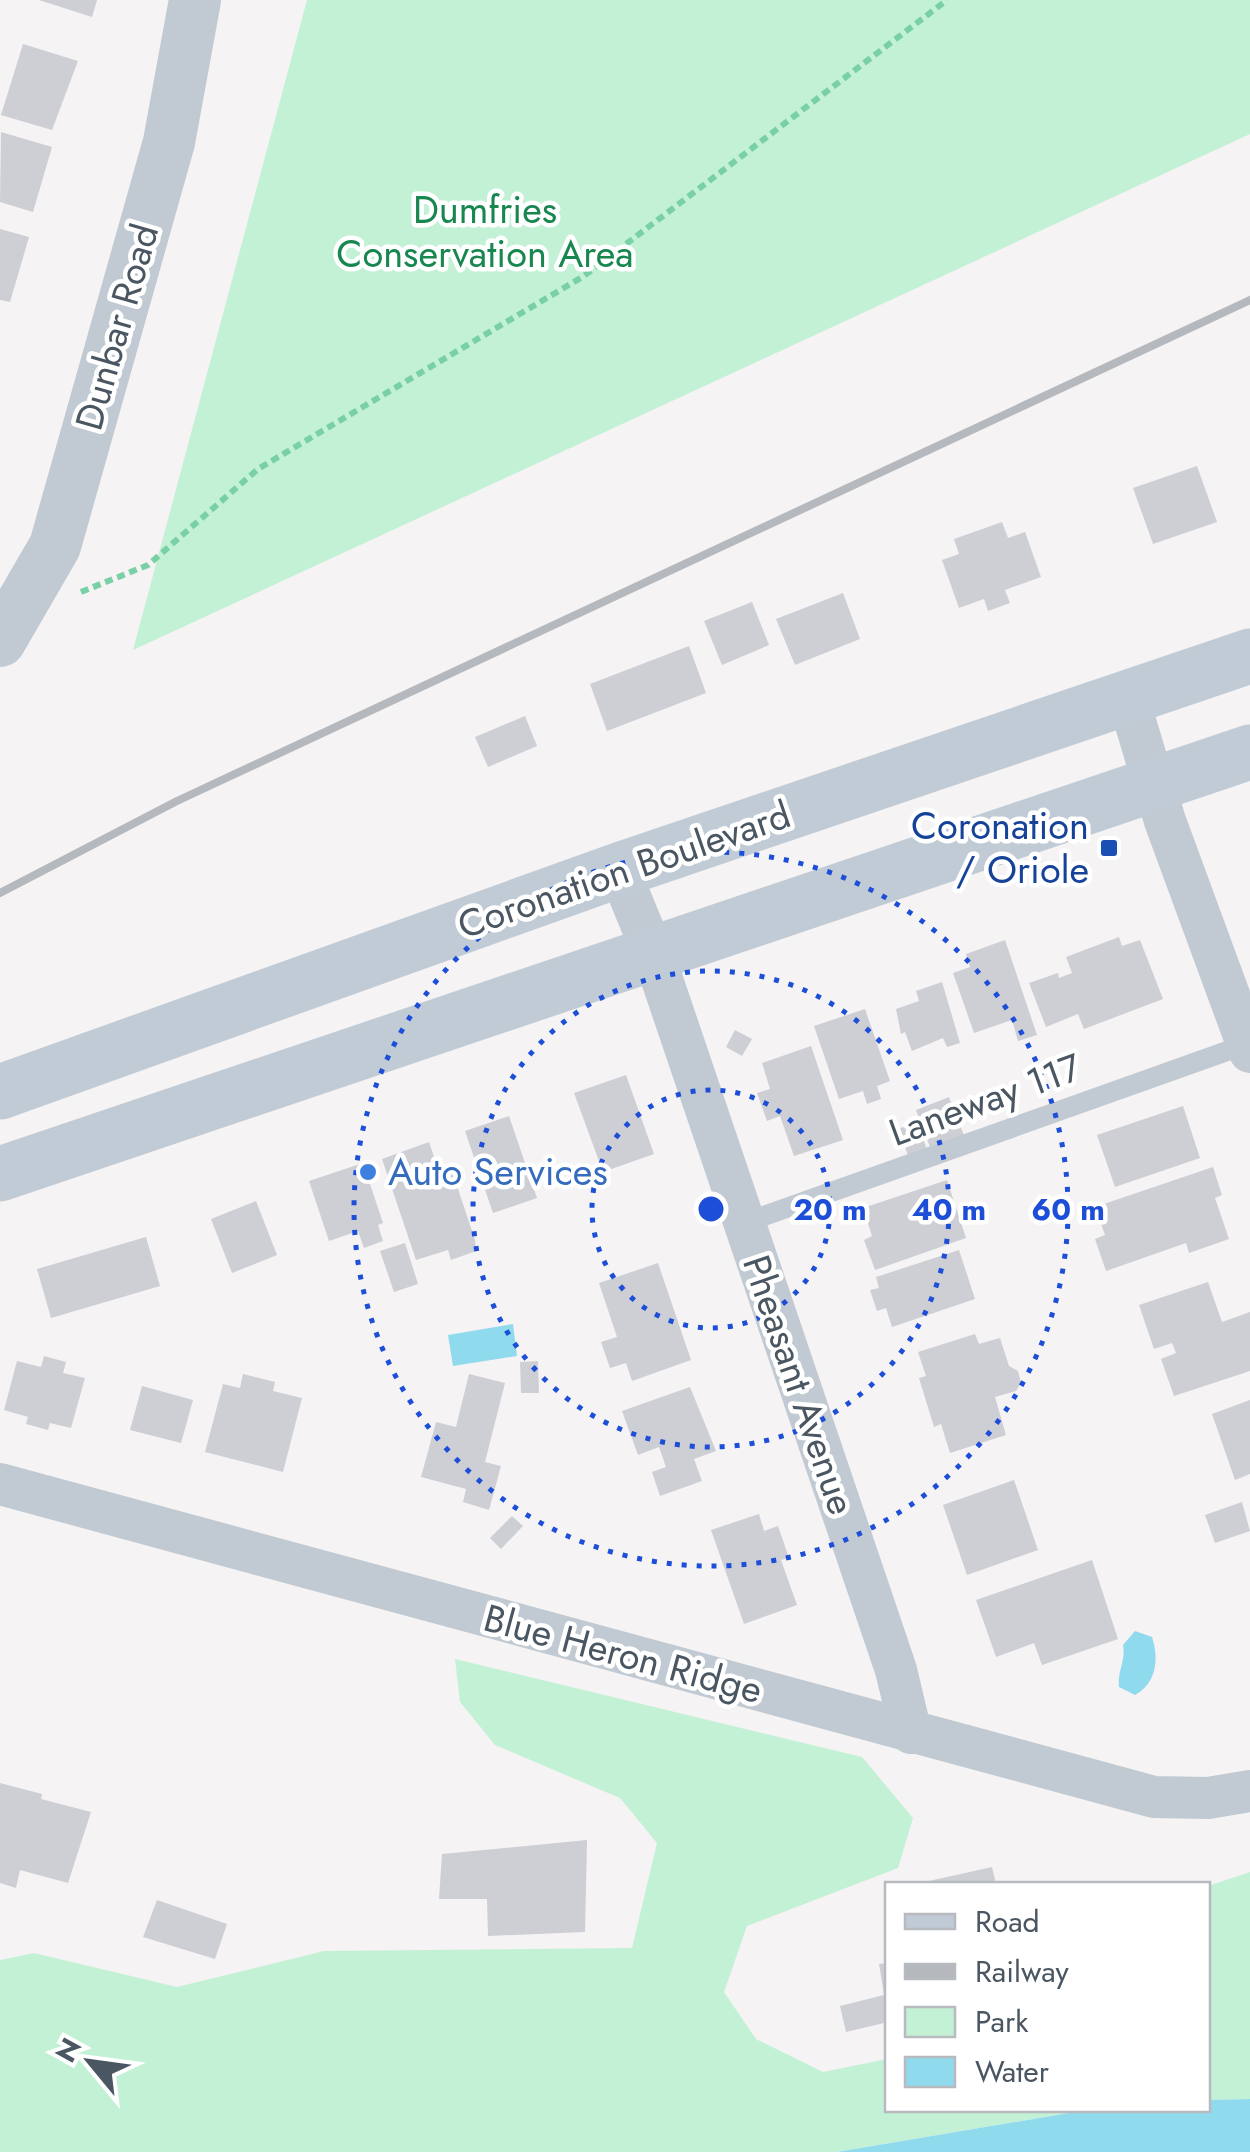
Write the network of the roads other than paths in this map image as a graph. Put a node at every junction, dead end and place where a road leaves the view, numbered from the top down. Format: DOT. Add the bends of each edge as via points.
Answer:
graph roads {
  1 [pos="195,0"];
  2 [pos="0,641"];
  3 [pos="1250,656"];
  4 [pos="1128,698"];
  5 [pos="1250,752"];
  6 [pos="1153,784"];
  7 [pos="619,870"];
  8 [pos="653,953"];
  9 [pos="1249,1047"];
  10 [pos="17,1087"];
  11 [pos="62,1152"];
  12 [pos="0,1174"];
  13 [pos="744,1223"];
  14 [pos="0,1484"];
  15 [pos="911,1732"];
  16 [pos="1250,1791"];
  1 -- 2 [label="street, Dunbar Road" via="169,142 55,546"];
  3 -- 4 [label="main road, Coronation Boulevard"];
  4 -- 6 [label="street"];
  4 -- 7 [label="main road, Coronation Boulevard"];
  5 -- 6 [label="main road"];
  6 -- 8 [label="main road"];
  6 -- 9 [label="street"];
  7 -- 8 [label="street, Pheasant Avenue"];
  7 -- 10 [label="main road, Coronation Boulevard"];
  8 -- 11 [label="main road"];
  8 -- 13 [label="street, Pheasant Avenue"];
  9 -- 13 [label="lane, Laneway 117"];
  10 -- 11 [label="main road"];
  11 -- 12 [label="main road"];
  13 -- 15 [label="street, Pheasant Avenue" via="896,1670"];
  14 -- 15 [label="street, Blue Heron Ridge"];
  15 -- 16 [label="street, Blue Heron Ridge" via="1154,1797"];
}
